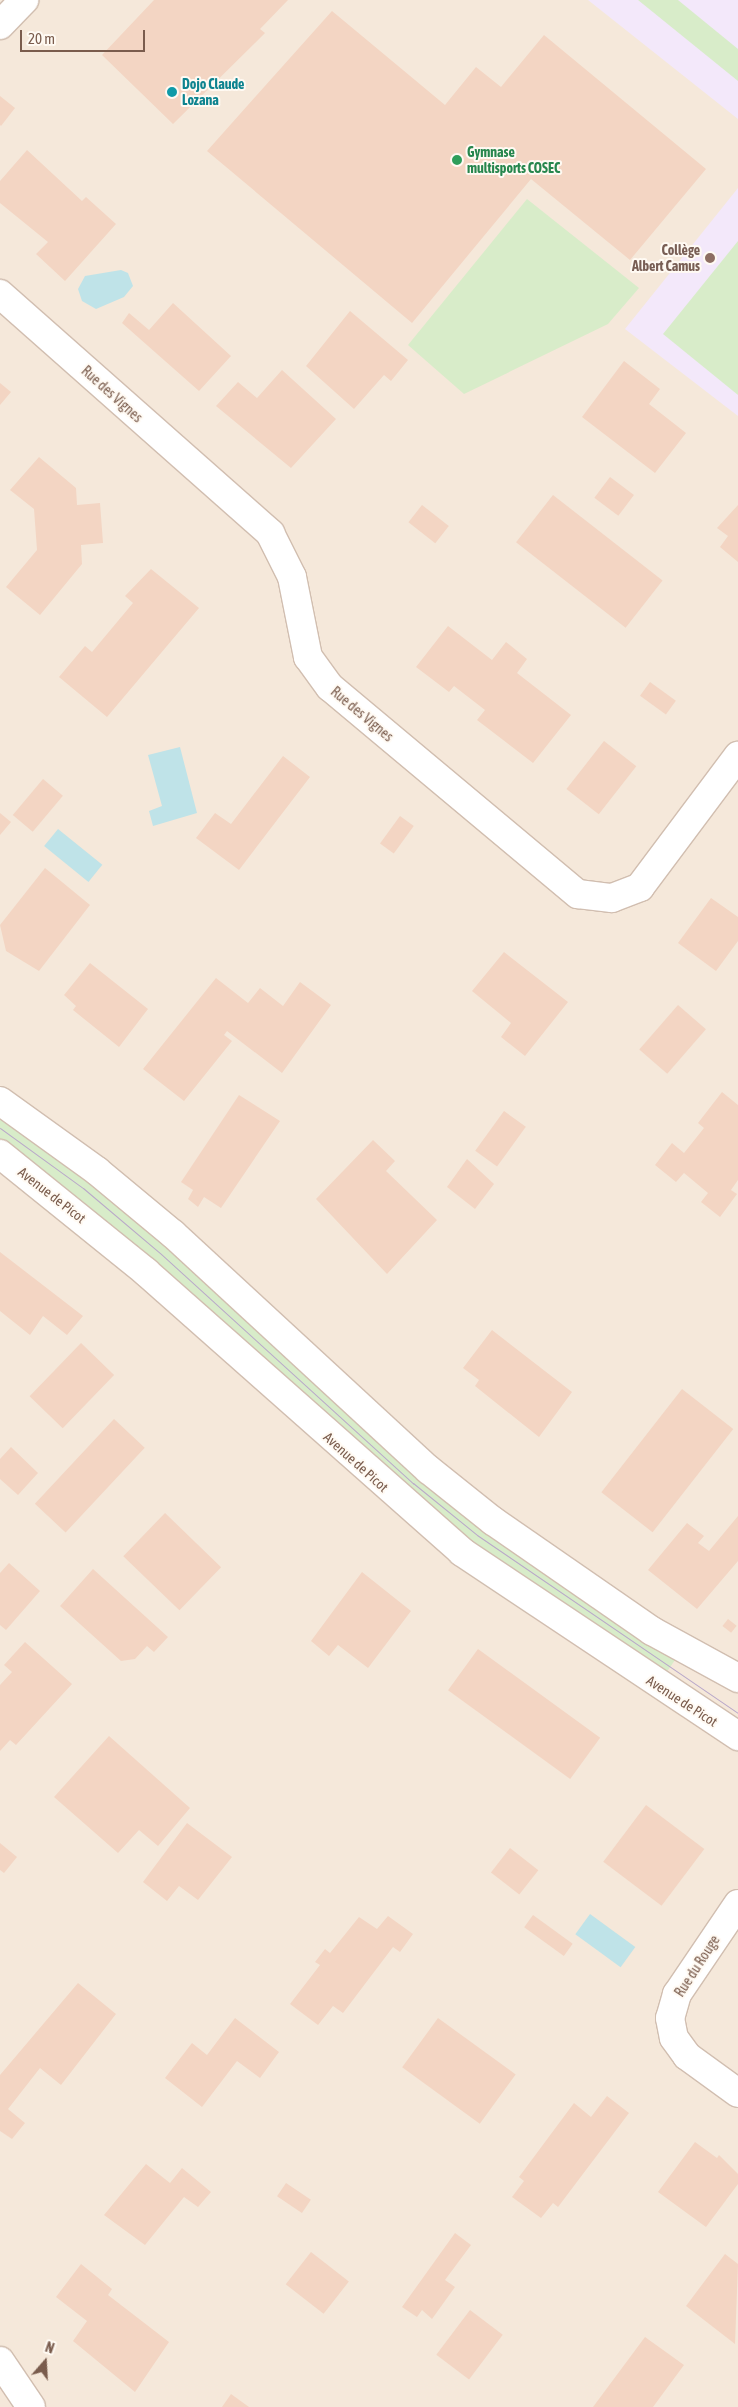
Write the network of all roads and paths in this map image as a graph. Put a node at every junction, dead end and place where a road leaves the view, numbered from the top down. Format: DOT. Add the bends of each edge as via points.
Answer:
graph roads {
  1 [pos="24,0"];
  2 [pos="0,25"];
  3 [pos="0,294"];
  4 [pos="738,756"];
  5 [pos="0,1101"];
  6 [pos="0,1154"];
  7 [pos="738,1678"];
  8 [pos="738,1736"];
  9 [pos="738,1904"];
  10 [pos="738,2093"];
  11 [pos="0,2361"];
  12 [pos="31,2407"];
  1 -- 2 [label="street"];
  3 -- 4 [label="street, Rue des Vignes" via="270,533 292,577 308,657 330,687 578,894 612,898 640,886"];
  5 -- 7 [label="street" via="97,1171 173,1234 429,1470 493,1521 652,1631"];
  6 -- 8 [label="street, Avenue de Picot" via="146,1272 462,1552"];
  9 -- 10 [label="street, Rue du Rouge" via="677,1994 670,2018 674,2038 688,2056"];
  11 -- 12 [label="street"];
}
